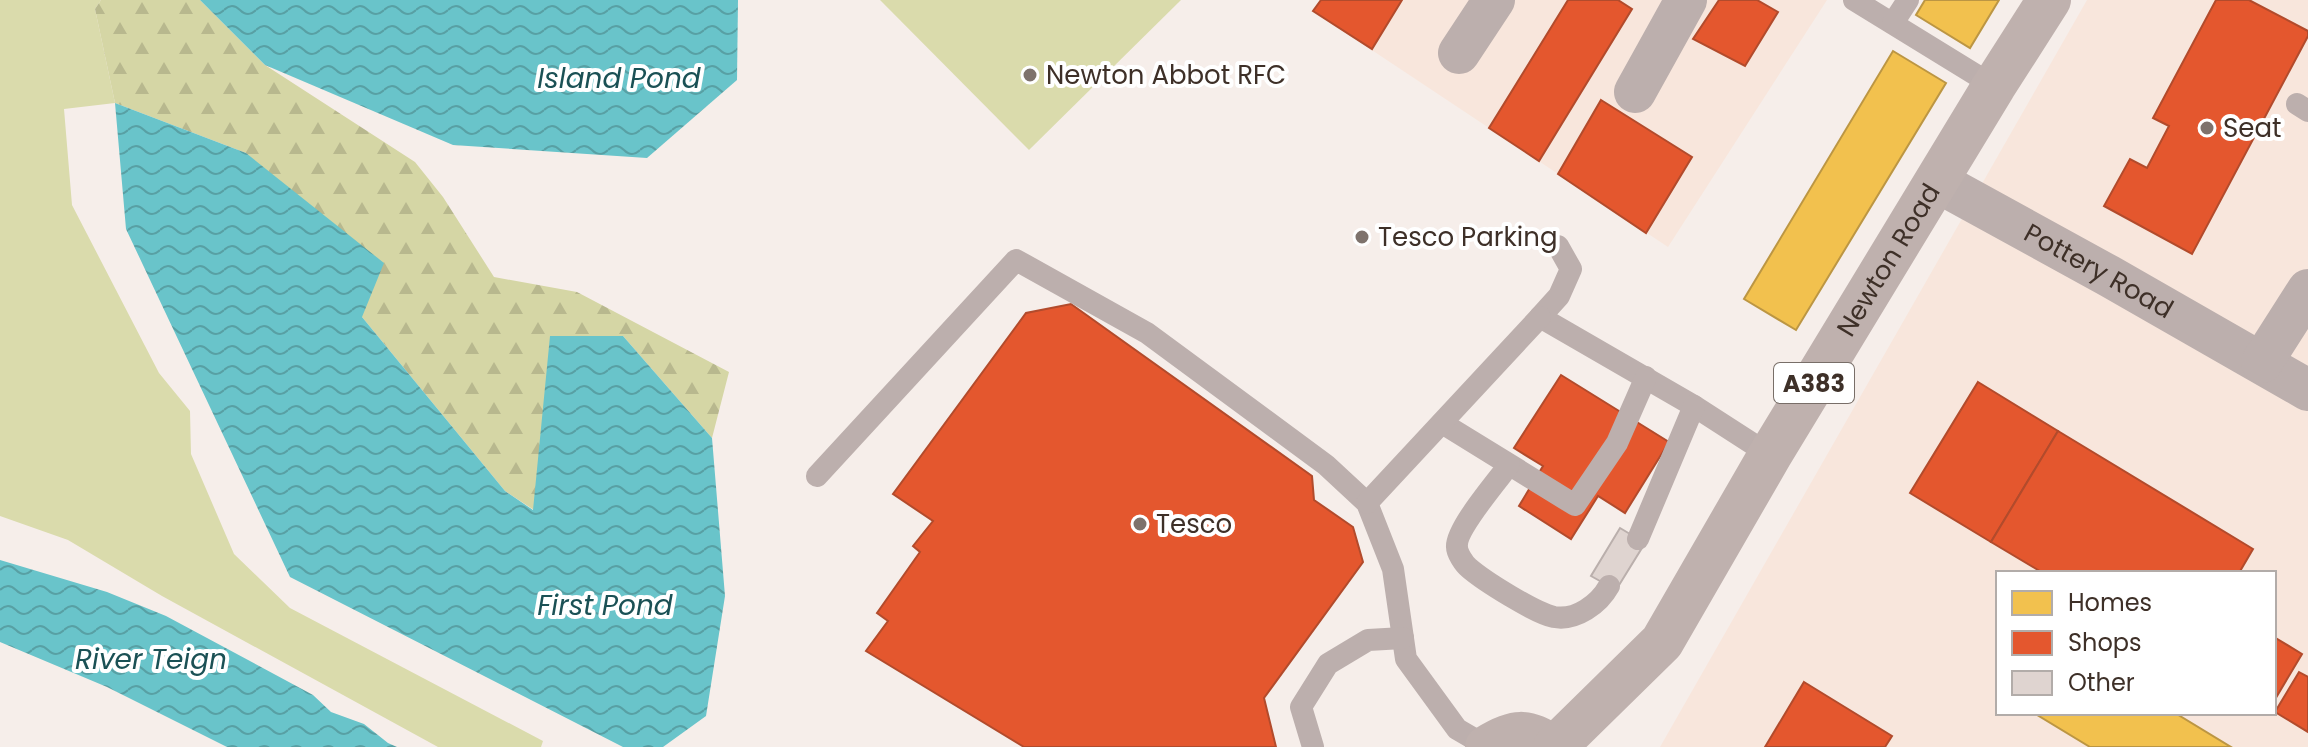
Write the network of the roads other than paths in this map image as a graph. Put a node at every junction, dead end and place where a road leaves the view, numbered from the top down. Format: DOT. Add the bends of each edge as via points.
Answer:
graph roads {
  1 [pos="1494,0"];
  2 [pos="1686,0"];
  3 [pos="1854,0"];
  4 [pos="1908,0"];
  5 [pos="2049,0"];
  6 [pos="1893,23"];
  7 [pos="1459,53"];
  8 [pos="1994,86"];
  9 [pos="1635,92"];
  10 [pos="1936,181"];
  11 [pos="1558,246"];
  12 [pos="2308,290"];
  13 [pos="1540,317"];
  14 [pos="2262,362"];
  15 [pos="1646,377"];
  16 [pos="2308,390"];
  17 [pos="1694,406"];
  18 [pos="1442,423"];
  19 [pos="1770,455"];
  20 [pos="1509,465"];
  21 [pos="817,476"];
  22 [pos="1367,503"];
  23 [pos="1638,539"];
  24 [pos="1609,586"];
  25 [pos="1403,638"];
  26 [pos="1313,747"];
  27 [pos="1488,747"];
  28 [pos="1554,747"];
  1 -- 7 [label="street"];
  2 -- 9 [label="street"];
  3 -- 6 [label="lane"];
  4 -- 6 [label="lane"];
  5 -- 8 [label="main road, Newton Road / A383"];
  6 -- 8 [label="lane"];
  8 -- 10 [label="main road, Newton Road / A383"];
  10 -- 14 [label="street, Pottery Road"];
  10 -- 19 [label="main road, Newton Road / A383"];
  11 -- 13 [label="lane" via="1571,269 1559,296"];
  12 -- 14 [label="street"];
  13 -- 15 [label="lane"];
  13 -- 18 [label="lane"];
  14 -- 16 [label="street, Pottery Road"];
  15 -- 17 [label="lane"];
  15 -- 20 [label="lane" via="1617,443 1575,505"];
  17 -- 19 [label="lane"];
  17 -- 23 [label="lane"];
  18 -- 20 [label="lane"];
  18 -- 22 [label="lane"];
  19 -- 28 [label="main road, Newton Road / A383" via="1662,642"];
  20 -- 24 [label="lane" via="1459,533 1456,549 1467,566 1556,618 1579,614 1602,599"];
  21 -- 22 [label="lane" via="1016,260 1147,333 1326,465"];
  22 -- 25 [label="lane" via="1393,569"];
  25 -- 26 [label="lane" via="1368,640 1328,664 1301,707"];
  25 -- 27 [label="lane" via="1406,659 1457,729"];
  27 -- 28 [label="main road, Newton Road / A383" via="1522,733"];
}
